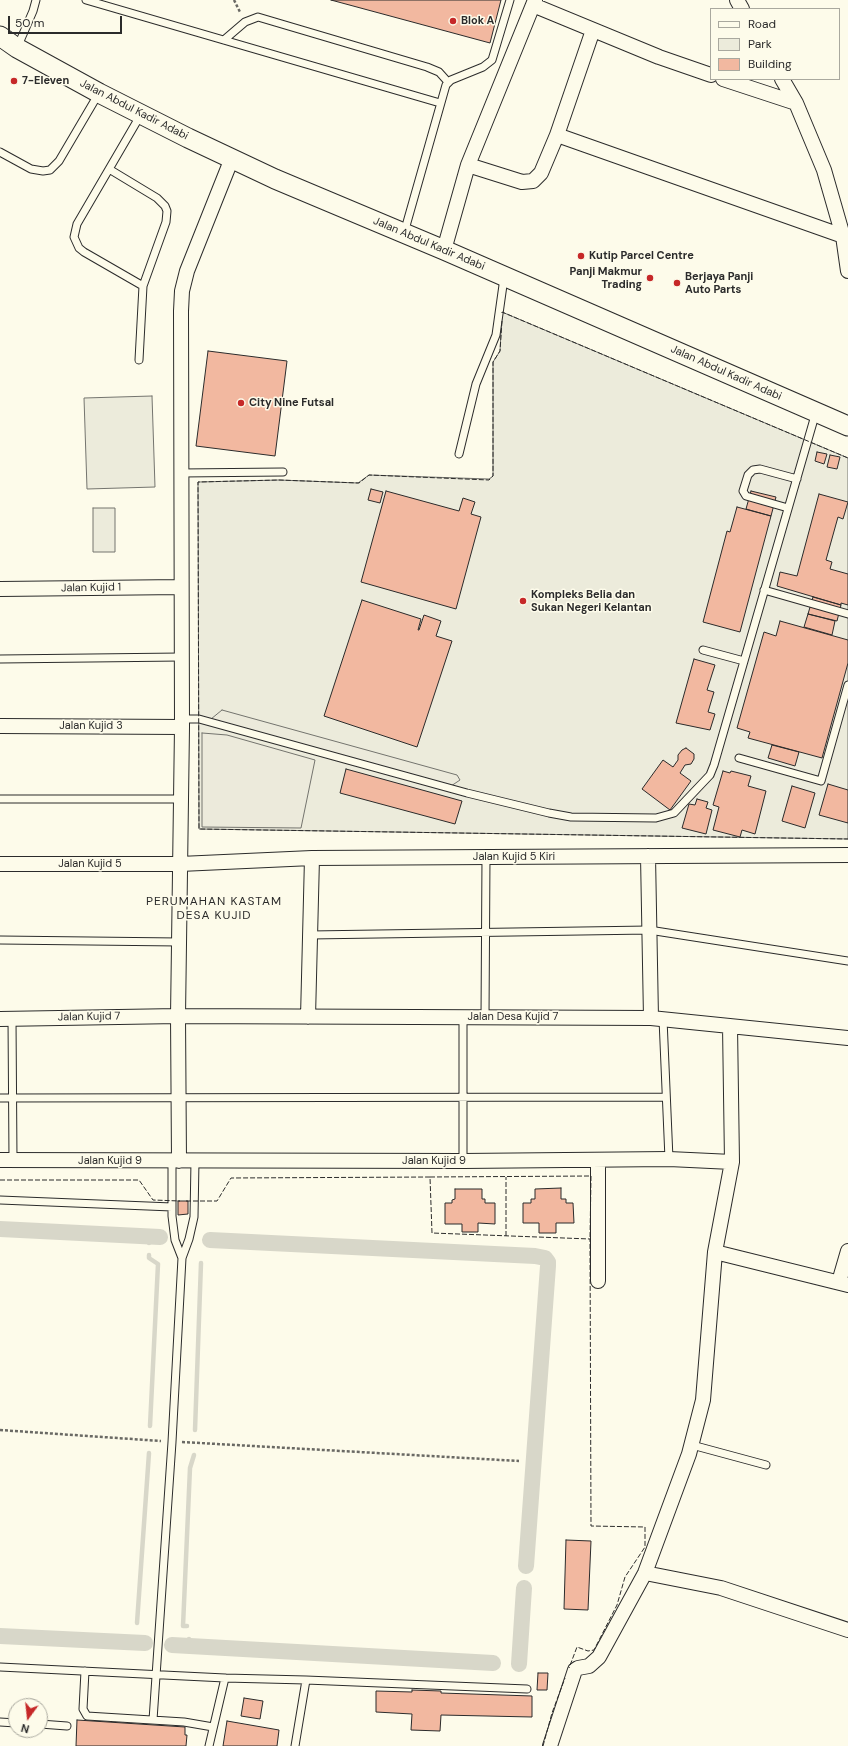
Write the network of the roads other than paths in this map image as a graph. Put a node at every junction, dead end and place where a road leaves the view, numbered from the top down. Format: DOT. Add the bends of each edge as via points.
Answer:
graph roads {
  1 [pos="36,0"];
  2 [pos="86,0"];
  3 [pos="510,0"];
  4 [pos="534,2"];
  5 [pos="593,30"];
  6 [pos="0,36"];
  7 [pos="224,40"];
  8 [pos="9,45"];
  9 [pos="710,75"];
  10 [pos="726,80"];
  11 [pos="783,80"];
  12 [pos="448,82"];
  13 [pos="99,93"];
  14 [pos="440,103"];
  15 [pos="796,103"];
  16 [pos="141,114"];
  17 [pos="557,135"];
  18 [pos="0,152"];
  19 [pos="232,158"];
  20 [pos="468,165"];
  21 [pos="109,169"];
  22 [pos="404,234"];
  23 [pos="843,236"];
  24 [pos="444,250"];
  25 [pos="848,271"];
  26 [pos="505,276"];
  27 [pos="143,286"];
  28 [pos="139,360"];
  29 [pos="816,412"];
  30 [pos="848,426"];
  31 [pos="458,454"];
  32 [pos="283,472"];
  33 [pos="181,473"];
  34 [pos="797,479"];
  35 [pos="788,508"];
  36 [pos="181,586"];
  37 [pos="0,589"];
  38 [pos="764,590"];
  39 [pos="848,614"];
  40 [pos="703,650"];
  41 [pos="181,657"];
  42 [pos="0,659"];
  43 [pos="744,661"];
  44 [pos="848,685"];
  45 [pos="182,723"];
  46 [pos="0,726"];
  47 [pos="738,758"];
  48 [pos="0,799"];
  49 [pos="181,799"];
  50 [pos="848,854"];
  51 [pos="648,856"];
  52 [pos="486,857"];
  53 [pos="312,858"];
  54 [pos="0,864"];
  55 [pos="180,864"];
  56 [pos="650,930"];
  57 [pos="486,933"];
  58 [pos="310,935"];
  59 [pos="0,940"];
  60 [pos="179,942"];
  61 [pos="848,961"];
  62 [pos="178,1016"];
  63 [pos="308,1016"];
  64 [pos="463,1017"];
  65 [pos="485,1017"];
  66 [pos="6,1019"];
  67 [pos="657,1019"];
  68 [pos="730,1026"];
  69 [pos="848,1038"];
  70 [pos="179,1097"];
  71 [pos="463,1097"];
  72 [pos="666,1097"];
  73 [pos="0,1098"];
  74 [pos="12,1098"];
  75 [pos="669,1158"];
  76 [pos="6,1160"];
  77 [pos="598,1160"];
  78 [pos="176,1161"];
  79 [pos="195,1161"];
  80 [pos="462,1161"];
  81 [pos="732,1162"];
  82 [pos="0,1200"];
  83 [pos="172,1207"];
  84 [pos="848,1251"];
  85 [pos="715,1252"];
  86 [pos="182,1258"];
  87 [pos="598,1281"];
  88 [pos="844,1283"];
  89 [pos="692,1445"];
  90 [pos="766,1465"];
  91 [pos="645,1573"];
  92 [pos="848,1630"];
  93 [pos="0,1667"];
  94 [pos="85,1671"];
  95 [pos="156,1674"];
  96 [pos="224,1678"];
  97 [pos="306,1680"];
  98 [pos="526,1689"];
  99 [pos="153,1720"];
  100 [pos="48,1725"];
  101 [pos="67,1726"];
  102 [pos="213,1727"];
  103 [pos="209,1746"];
  104 [pos="295,1746"];
  105 [pos="550,1746"];
  1 -- 8 [label="lane" via="33,11"];
  2 -- 7 [label="lane"];
  3 -- 12 [label="lane" via="492,60 487,65"];
  4 -- 5 [label="street"];
  4 -- 20 [label="street"];
  5 -- 9 [label="street"];
  5 -- 17 [label="street"];
  6 -- 8 [label="main road, Jalan Abdul Kadir Adabi"];
  7 -- 12 [label="lane" via="245,22 258,17 428,67 439,72"];
  7 -- 14 [label="lane"];
  8 -- 13 [label="main road, Jalan Abdul Kadir Adabi"];
  10 -- 15 [label="street"];
  11 -- 15 [label="street"];
  12 -- 14 [label="lane"];
  13 -- 16 [label="main road, Jalan Abdul Kadir Adabi"];
  13 -- 18 [label="lane" via="59,161 50,170 31,169"];
  14 -- 22 [label="lane"];
  15 -- 23 [label="street" via="824,170"];
  16 -- 19 [label="main road, Jalan Abdul Kadir Adabi"];
  16 -- 21 [label="lane"];
  17 -- 20 [label="street" via="541,173 533,181 522,182"];
  17 -- 23 [label="street"];
  19 -- 22 [label="main road, Jalan Abdul Kadir Adabi"];
  19 -- 33 [label="street" via="187,271 182,291"];
  20 -- 24 [label="street"];
  21 -- 27 [label="lane" via="158,198 165,206 168,217"];
  21 -- 27 [label="lane" via="74,230 74,237 79,248"];
  22 -- 24 [label="main road, Jalan Abdul Kadir Adabi"];
  23 -- 25 [label="street"];
  24 -- 26 [label="main road, Jalan Abdul Kadir Adabi"];
  26 -- 29 [label="main road, Jalan Abdul Kadir Adabi"];
  26 -- 31 [label="lane" via="496,335 476,384"];
  27 -- 28 [label="lane"];
  29 -- 30 [label="main road, Jalan Abdul Kadir Adabi"];
  29 -- 34 [label="lane"];
  32 -- 33 [label="lane"];
  33 -- 36 [label="street"];
  34 -- 35 [label="lane"];
  34 -- 35 [label="lane" via="760,468 752,470 748,475 743,491 746,496"];
  35 -- 38 [label="lane"];
  36 -- 37 [label="street, Jalan Kujid 1"];
  36 -- 41 [label="street"];
  38 -- 39 [label="lane"];
  38 -- 43 [label="lane"];
  40 -- 43 [label="lane"];
  41 -- 42 [label="lane"];
  41 -- 45 [label="street"];
  43 -- 45 [label="lane" via="710,775 674,812 656,818 549,813 467,794 199,719"];
  44 -- 47 [label="lane" via="821,781"];
  45 -- 46 [label="street, Jalan Kujid 3"];
  45 -- 49 [label="street"];
  48 -- 49 [label="lane"];
  49 -- 55 [label="street"];
  50 -- 51 [label="street, Jalan Kujid 5 Kiri"];
  51 -- 52 [label="street, Jalan Kujid 5 Kiri"];
  51 -- 56 [label="street"];
  52 -- 53 [label="street, Jalan Kujid 5 Kiri"];
  52 -- 57 [label="lane"];
  53 -- 55 [label="street, Jalan Kujid 5 Kiri"];
  53 -- 58 [label="street"];
  54 -- 55 [label="street, Jalan Kujid 5"];
  55 -- 60 [label="street"];
  56 -- 57 [label="lane"];
  56 -- 61 [label="lane"];
  56 -- 67 [label="street"];
  57 -- 58 [label="lane"];
  57 -- 65 [label="lane"];
  58 -- 63 [label="street"];
  59 -- 60 [label="lane"];
  60 -- 62 [label="street"];
  62 -- 63 [label="street, Jalan Desa Kujid 7"];
  62 -- 66 [label="street, Jalan Kujid 7"];
  62 -- 70 [label="street"];
  63 -- 64 [label="street, Jalan Desa Kujid 7"];
  64 -- 65 [label="street, Jalan Desa Kujid 7"];
  64 -- 71 [label="lane"];
  65 -- 67 [label="street, Jalan Desa Kujid 7"];
  66 -- 74 [label="lane"];
  67 -- 68 [label="street, Jalan Desa Kujid 7"];
  67 -- 72 [label="lane"];
  68 -- 69 [label="street, Jalan Desa Kujid 7"];
  68 -- 81 [label="street"];
  70 -- 71 [label="lane"];
  70 -- 74 [label="lane"];
  70 -- 78 [label="street"];
  71 -- 72 [label="lane"];
  71 -- 80 [label="lane"];
  72 -- 75 [label="lane"];
  73 -- 74 [label="lane"];
  74 -- 76 [label="lane"];
  75 -- 77 [label="street, Jalan Kujid 9"];
  75 -- 81 [label="street, Jalan Kujid 9"];
  76 -- 78 [label="street, Jalan Kujid 9"];
  77 -- 80 [label="street, Jalan Kujid 9"];
  77 -- 87 [label="street"];
  78 -- 79 [label="street, Jalan Kujid 9"];
  78 -- 83 [label="lane"];
  79 -- 80 [label="street, Jalan Kujid 9"];
  79 -- 86 [label="lane" via="194,1217"];
  81 -- 85 [label="street"];
  82 -- 83 [label="lane"];
  83 -- 86 [label="lane" via="175,1240"];
  84 -- 88 [label="street"];
  85 -- 88 [label="street"];
  85 -- 89 [label="street" via="703,1400"];
  86 -- 95 [label="lane"];
  89 -- 90 [label="lane"];
  89 -- 91 [label="street"];
  91 -- 92 [label="street" via="721,1588"];
  91 -- 105 [label="street" via="599,1658 589,1666 575,1670"];
  93 -- 94 [label="lane"];
  94 -- 95 [label="lane"];
  94 -- 99 [label="lane" via="83,1709 87,1716"];
  95 -- 96 [label="lane"];
  95 -- 99 [label="lane"];
  96 -- 97 [label="lane"];
  96 -- 102 [label="lane"];
  97 -- 98 [label="lane"];
  97 -- 104 [label="lane"];
  99 -- 102 [label="lane"];
  100 -- 101 [label="lane"];
  102 -- 103 [label="lane"];
}
